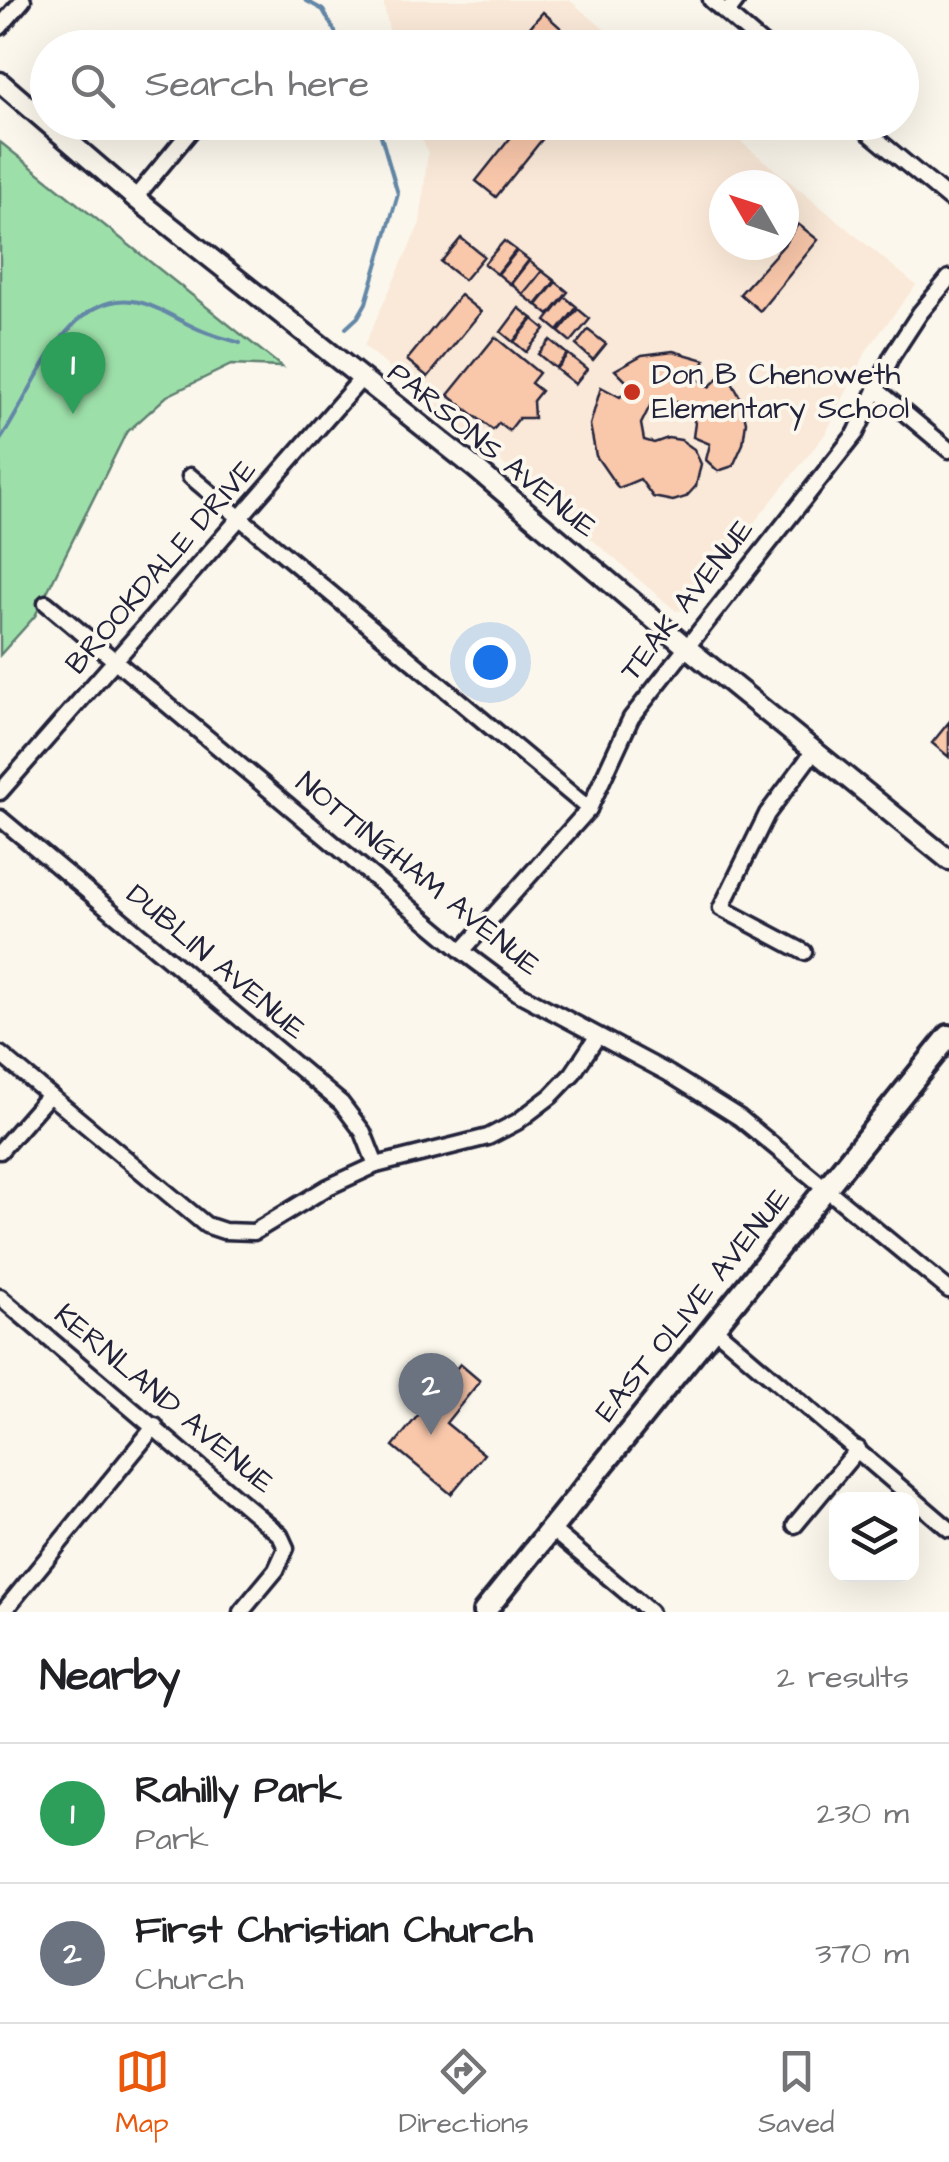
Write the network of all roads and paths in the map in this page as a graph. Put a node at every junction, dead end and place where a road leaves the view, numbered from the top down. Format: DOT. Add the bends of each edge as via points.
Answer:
graph roads {
  1 [pos="23,0"];
  2 [pos="711,0"];
  3 [pos="738,0"];
  4 [pos="726,14"];
  5 [pos="0,27"];
  6 [pos="745,30"];
  7 [pos="0,82"];
  8 [pos="30,108"];
  9 [pos="68,140"];
  10 [pos="183,140"];
  11 [pos="877,140"];
  12 [pos="135,198"];
  13 [pos="949,200"];
  14 [pos="949,278"];
  15 [pos="362,378"];
  16 [pos="876,390"];
  17 [pos="949,450"];
  18 [pos="190,476"];
  19 [pos="241,519"];
  20 [pos="46,603"];
  21 [pos="685,646"];
  22 [pos="114,662"];
  23 [pos="813,752"];
  24 [pos="0,792"];
  25 [pos="589,808"];
  26 [pos="0,818"];
  27 [pos="949,860"];
  28 [pos="462,951"];
  29 [pos="804,952"];
  30 [pos="949,1036"];
  31 [pos="597,1037"];
  32 [pos="0,1054"];
  33 [pos="50,1095"];
  34 [pos="0,1151"];
  35 [pos="376,1164"];
  36 [pos="826,1190"];
  37 [pos="949,1290"];
  38 [pos="0,1298"];
  39 [pos="714,1328"];
  40 [pos="155,1426"];
  41 [pos="858,1450"];
  42 [pos="795,1525"];
  43 [pos="550,1529"];
  44 [pos="949,1529"];
  45 [pos="3,1612"];
  46 [pos="241,1612"];
  47 [pos="484,1612"];
  48 [pos="650,1612"];
  1 -- 5 [label="street"];
  2 -- 4 [label="street"];
  3 -- 4 [label="street"];
  4 -- 6 [label="street"];
  7 -- 8 [label="street, PARSONS AVENUE"];
  9 -- 12 [label="street, PARSONS AVENUE"];
  10 -- 12 [label="street"];
  11 -- 13 [label="street"];
  12 -- 15 [label="street, PARSONS AVENUE"];
  14 -- 16 [label="street, TEAK AVENUE" via="906,334"];
  15 -- 19 [label="street, BROOKDALE DRIVE"];
  15 -- 21 [label="street, PARSONS AVENUE"];
  16 -- 17 [label="street"];
  16 -- 21 [label="street, TEAK AVENUE" via="856,433"];
  18 -- 19 [label="street"];
  19 -- 22 [label="street, BROOKDALE DRIVE"];
  19 -- 25 [label="street"];
  20 -- 22 [label="street, NOTTINGHAM AVENUE"];
  21 -- 23 [label="street, PARSONS AVENUE"];
  21 -- 25 [label="street, TEAK AVENUE" via="631,718"];
  22 -- 24 [label="street, BROOKDALE DRIVE"];
  22 -- 28 [label="street, NOTTINGHAM AVENUE"];
  23 -- 27 [label="street, PARSONS AVENUE"];
  23 -- 29 [label="street" via="767,814 721,908"];
  25 -- 28 [label="street, TEAK AVENUE"];
  26 -- 35 [label="street, DUBLIN AVENUE" via="341,1103"];
  28 -- 31 [label="street, NOTTINGHAM AVENUE" via="518,993"];
  30 -- 36 [label="main road, EAST OLIVE AVENUE"];
  31 -- 35 [label="street" via="574,1073 517,1122 488,1137"];
  31 -- 36 [label="street, NOTTINGHAM AVENUE" via="740,1118"];
  32 -- 33 [label="street"];
  33 -- 34 [label="street"];
  33 -- 35 [label="street" via="206,1225 224,1231 254,1232"];
  36 -- 37 [label="street, NOTTINGHAM AVENUE"];
  36 -- 39 [label="main road, EAST OLIVE AVENUE"];
  38 -- 40 [label="street, KERNLAND AVENUE"];
  39 -- 41 [label="street"];
  39 -- 43 [label="main road, EAST OLIVE AVENUE"];
  40 -- 45 [label="street"];
  40 -- 46 [label="street, KERNLAND AVENUE" via="271,1524 286,1548"];
  41 -- 42 [label="street"];
  41 -- 44 [label="street"];
  43 -- 47 [label="main road, EAST OLIVE AVENUE"];
  43 -- 48 [label="street"];
}
